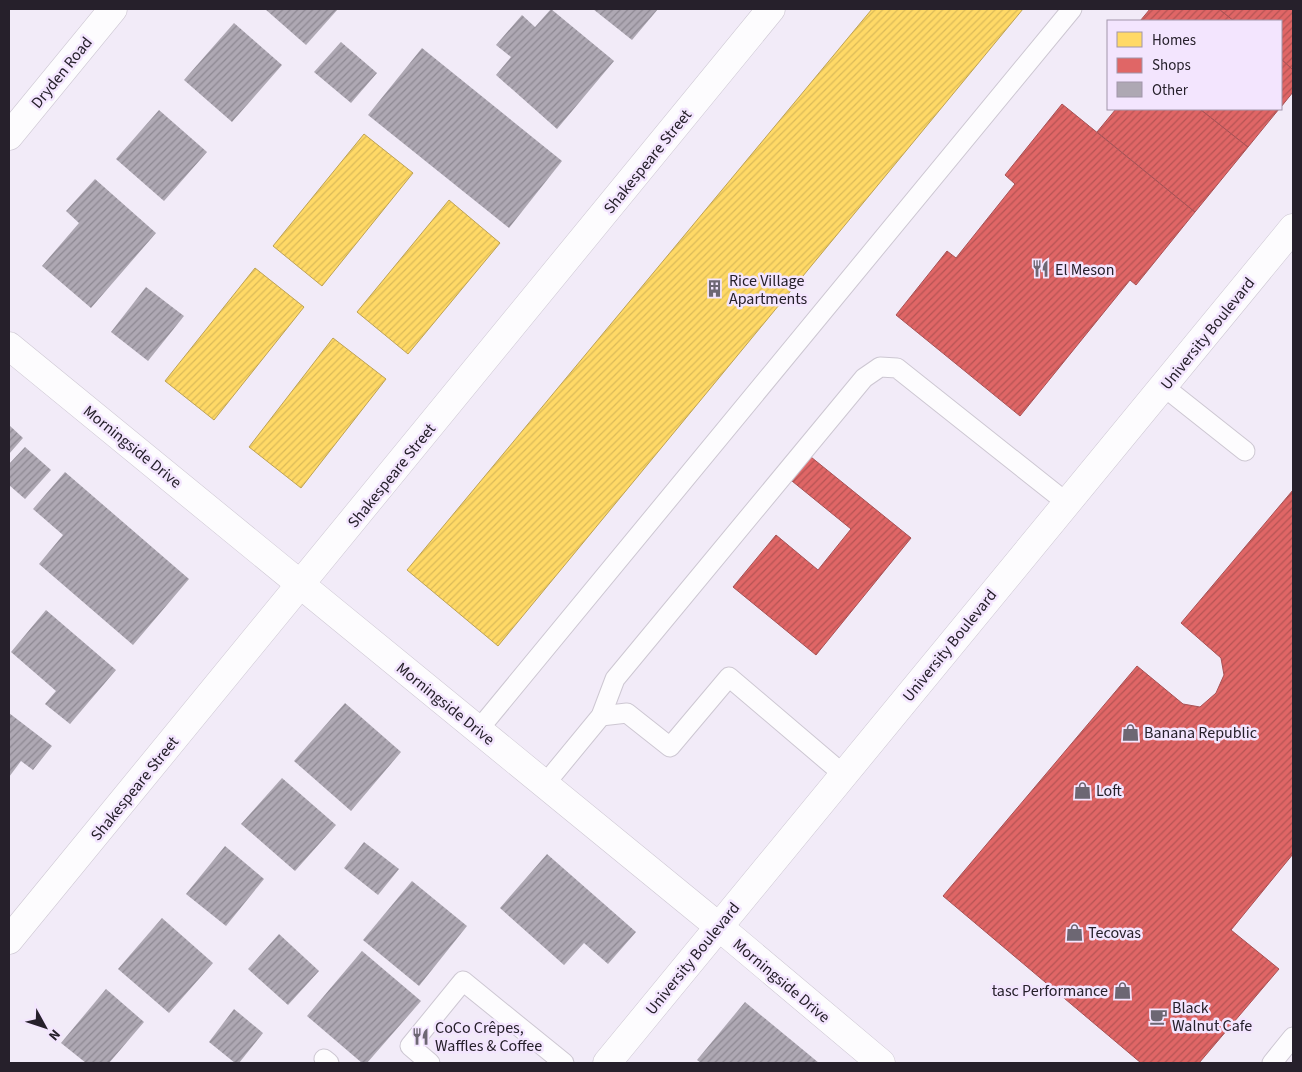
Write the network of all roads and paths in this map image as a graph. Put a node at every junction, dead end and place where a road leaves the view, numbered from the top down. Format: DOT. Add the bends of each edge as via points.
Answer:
graph roads {
  1 [pos="113,9"];
  2 [pos="771,9"];
  3 [pos="1072,9"];
  4 [pos="9,136"];
  5 [pos="1293,228"];
  6 [pos="9,346"];
  7 [pos="1163,386"];
  8 [pos="1245,451"];
  9 [pos="1066,503"];
  10 [pos="302,584"];
  11 [pos="601,716"];
  12 [pos="479,729"];
  13 [pos="844,774"];
  14 [pos="545,784"];
  15 [pos="718,926"];
  16 [pos="9,940"];
  17 [pos="1293,1037"];
  18 [pos="430,1063"];
  19 [pos="564,1063"];
  20 [pos="607,1063"];
  21 [pos="881,1063"];
  22 [pos="1272,1063"];
  1 -- 4 [label="street, Dryden Road"];
  2 -- 10 [label="street, Shakespeare Street"];
  3 -- 12 [label="lane"];
  5 -- 7 [label="street, University Boulevard"];
  6 -- 10 [label="street, Morningside Drive"];
  7 -- 8 [label="lane"];
  7 -- 9 [label="street, University Boulevard"];
  9 -- 11 [label="lane" via="897,368 880,367 864,378 615,680"];
  9 -- 13 [label="street, University Boulevard"];
  10 -- 12 [label="street, Morningside Drive"];
  10 -- 16 [label="street, Shakespeare Street"];
  11 -- 13 [label="lane" via="627,713 670,747 729,677"];
  11 -- 14 [label="lane"];
  12 -- 14 [label="street, Morningside Drive"];
  13 -- 15 [label="street, University Boulevard"];
  14 -- 15 [label="street, Morningside Drive"];
  15 -- 20 [label="street, University Boulevard"];
  15 -- 21 [label="street, Morningside Drive"];
  17 -- 22 [label="lane"];
  18 -- 19 [label="lane" via="410,1046 463,981"];
}
